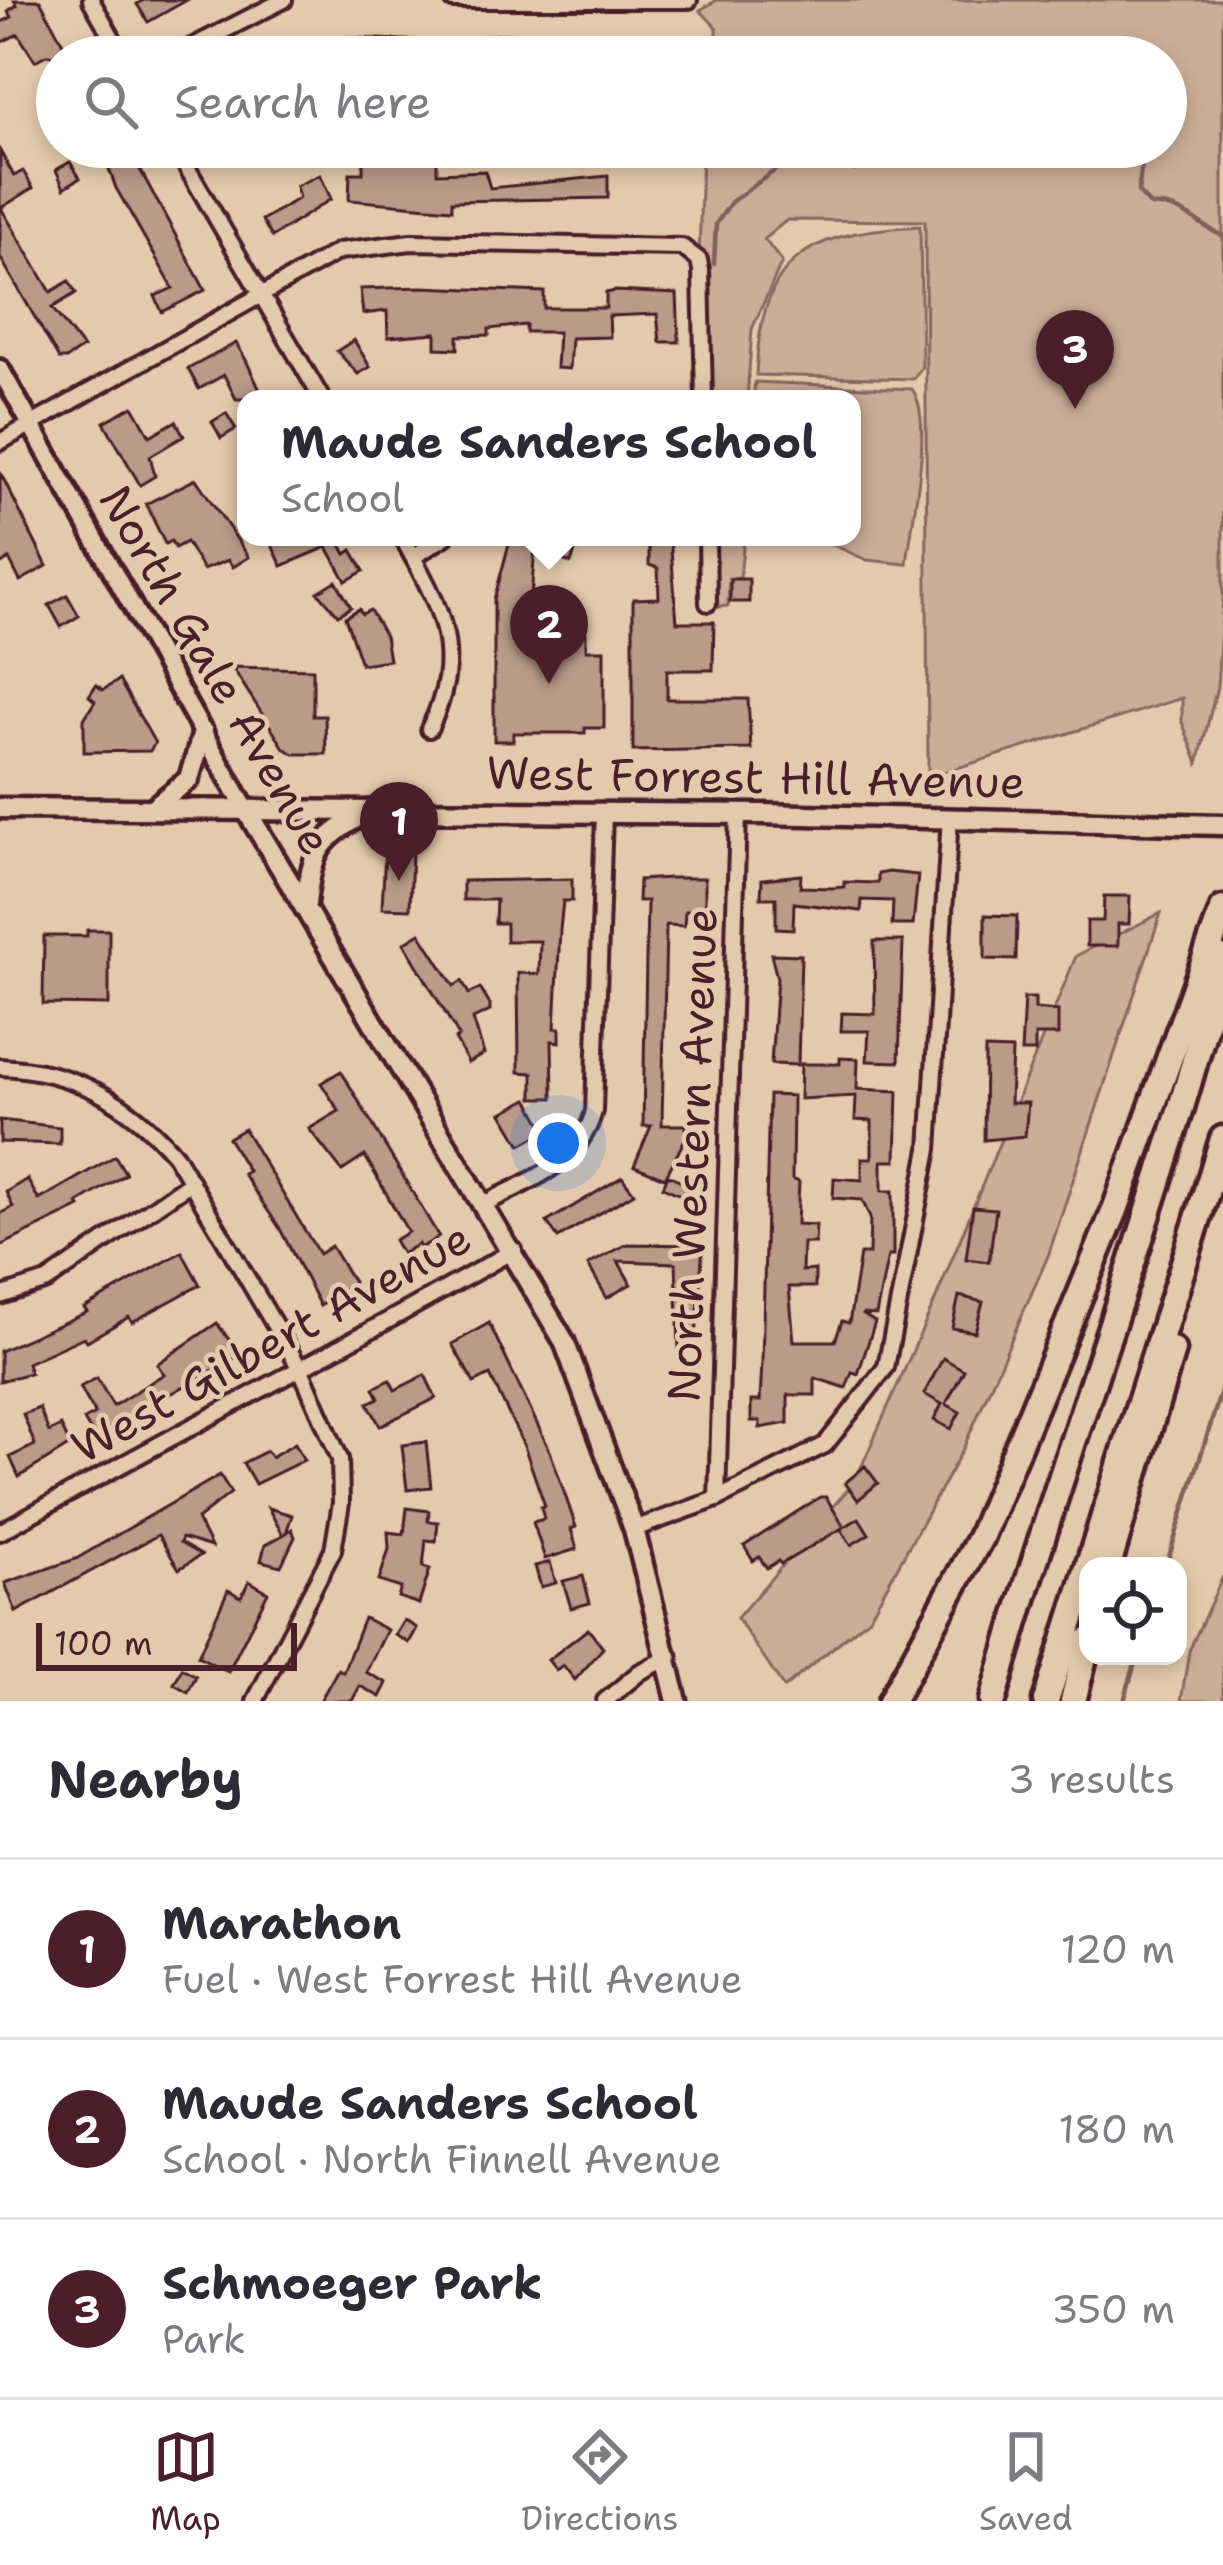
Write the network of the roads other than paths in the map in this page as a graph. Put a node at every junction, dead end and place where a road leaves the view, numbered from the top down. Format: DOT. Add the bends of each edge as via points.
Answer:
graph roads {
  1 [pos="91,0"];
  2 [pos="284,0"];
  3 [pos="453,0"];
  4 [pos="689,0"];
  5 [pos="111,36"];
  6 [pos="213,36"];
  7 [pos="187,168"];
  8 [pos="261,294"];
  9 [pos="0,369"];
  10 [pos="317,390"];
  11 [pos="704,390"];
  12 [pos="33,426"];
  13 [pos="0,442"];
  14 [pos="407,546"];
  15 [pos="431,546"];
  16 [pos="707,546"];
  17 [pos="413,557"];
  18 [pos="708,603"];
  19 [pos="429,729"];
  20 [pos="203,732"];
  21 [pos="0,808"];
  22 [pos="153,808"];
  23 [pos="245,808"];
  24 [pos="369,811"];
  25 [pos="604,814"];
  26 [pos="738,814"];
  27 [pos="950,817"];
  28 [pos="1214,824"];
  29 [pos="306,904"];
  30 [pos="1223,909"];
  31 [pos="1223,958"];
  32 [pos="0,1067"];
  33 [pos="1223,1139"];
  34 [pos="1223,1173"];
  35 [pos="191,1182"];
  36 [pos="486,1203"];
  37 [pos="514,1250"];
  38 [pos="0,1296"];
  39 [pos="302,1372"];
  40 [pos="717,1499"];
  41 [pos="634,1529"];
  42 [pos="0,1532"];
  43 [pos="1111,1557"];
  44 [pos="670,1657"];
  45 [pos="1082,1665"];
  46 [pos="255,1701"];
  47 [pos="605,1701"];
  48 [pos="677,1701"];
  49 [pos="690,1701"];
  50 [pos="891,1701"];
  51 [pos="993,1701"];
  52 [pos="1046,1701"];
  53 [pos="1072,1701"];
  1 -- 5 [label="street"];
  2 -- 6 [label="street"];
  3 -- 4 [label="street"];
  7 -- 8 [label="street"];
  8 -- 10 [label="street"];
  8 -- 11 [label="street" via="339,251 377,245 682,247 701,270"];
  8 -- 12 [label="street"];
  9 -- 12 [label="street, North Gale Avenue"];
  12 -- 13 [label="street"];
  12 -- 20 [label="street, North Gale Avenue"];
  14 -- 17 [label="street"];
  15 -- 17 [label="street"];
  16 -- 18 [label="street"];
  17 -- 19 [label="street" via="447,632 444,692"];
  20 -- 22 [label="main road" via="189,778"];
  20 -- 23 [label="street, North Gale Avenue"];
  21 -- 22 [label="main road, West Forrest Hill Avenue"];
  22 -- 23 [label="main road, West Forrest Hill Avenue"];
  23 -- 24 [label="main road, West Forrest Hill Avenue"];
  23 -- 29 [label="main road, North Gale Avenue"];
  24 -- 25 [label="main road, West Forrest Hill Avenue"];
  24 -- 29 [label="main road" via="327,835 310,862"];
  25 -- 26 [label="main road, West Forrest Hill Avenue"];
  25 -- 36 [label="street" via="588,1133 560,1164"];
  26 -- 27 [label="main road, West Forrest Hill Avenue"];
  26 -- 40 [label="street, North Western Avenue"];
  27 -- 28 [label="main road, West Forrest Hill Avenue"];
  27 -- 40 [label="street" via="929,1149 886,1367 825,1445"];
  29 -- 36 [label="main road, North Gale Avenue"];
  30 -- 50 [label="highway" via="1115,1210 980,1538"];
  31 -- 51 [label="highway" via="1177,1132"];
  32 -- 35 [label="street" via="57,1074 117,1100 150,1125"];
  33 -- 52 [label="highway"];
  34 -- 43 [label="highway"];
  35 -- 38 [label="street" via="47,1281"];
  35 -- 39 [label="street"];
  36 -- 37 [label="main road, North Gale Avenue"];
  37 -- 39 [label="street, West Gilbert Avenue"];
  37 -- 41 [label="main road, North Gale Avenue" via="564,1340"];
  39 -- 42 [label="street, West Gilbert Avenue"];
  39 -- 46 [label="street" via="340,1459 340,1503 333,1550"];
  40 -- 41 [label="street"];
  41 -- 44 [label="main road, North Gale Avenue"];
  44 -- 47 [label="street"];
  44 -- 48 [label="main road, North Gale Avenue"];
  44 -- 49 [label="main road, North Gale Avenue"];
  45 -- 53 [label="highway"];
}
